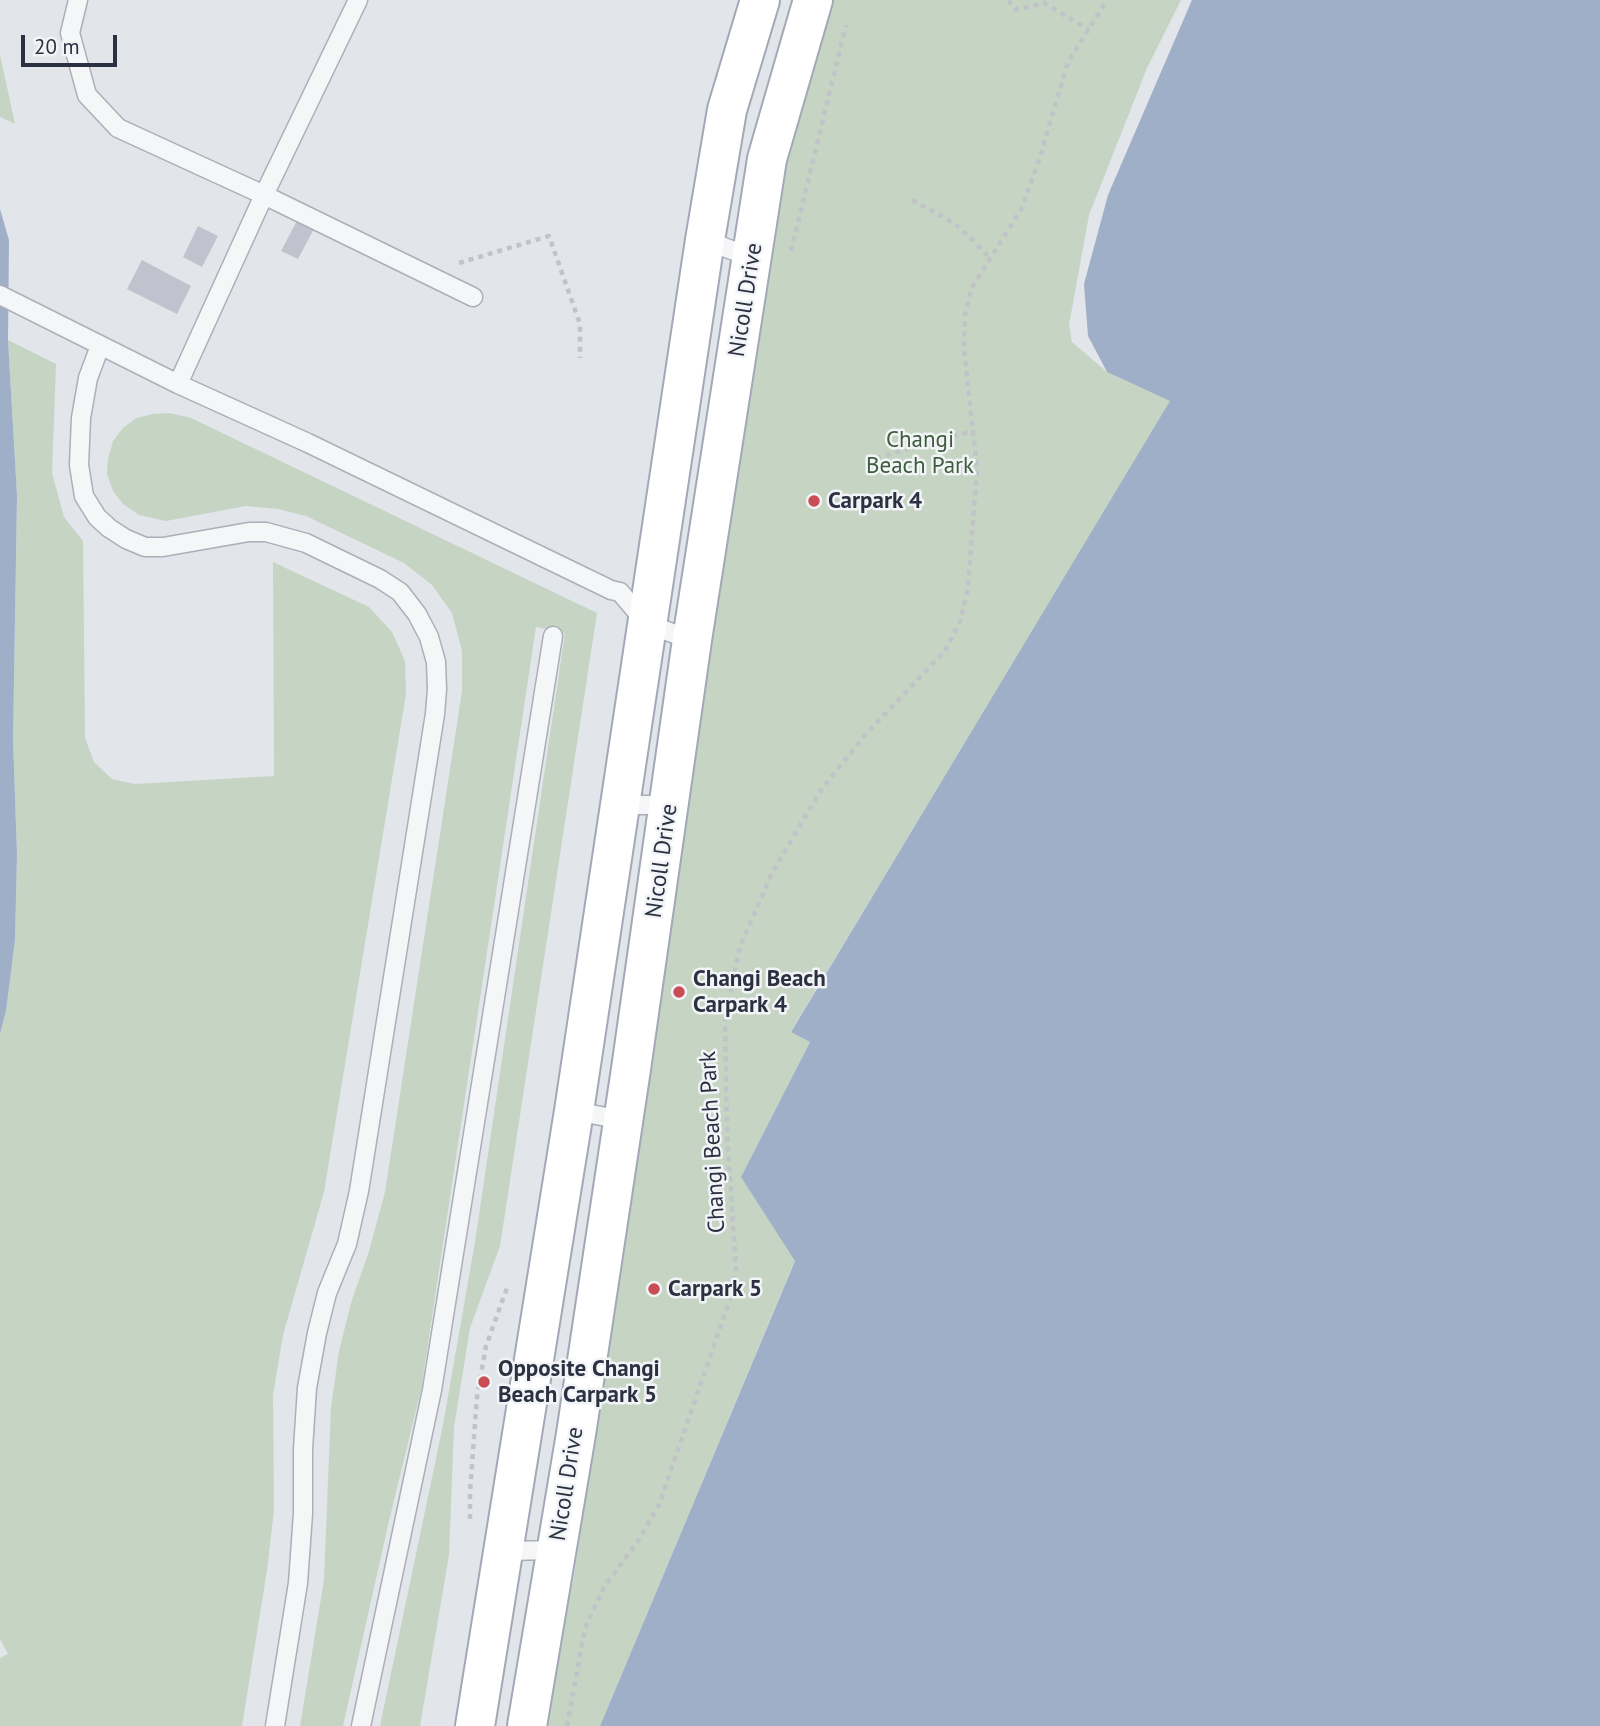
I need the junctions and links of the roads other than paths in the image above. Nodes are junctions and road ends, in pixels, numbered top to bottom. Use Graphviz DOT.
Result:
graph roads {
  1 [pos="78,0"];
  2 [pos="358,0"];
  3 [pos="761,0"];
  4 [pos="813,0"];
  5 [pos="264,195"];
  6 [pos="705,240"];
  7 [pos="753,258"];
  8 [pos="0,295"];
  9 [pos="473,297"];
  10 [pos="100,346"];
  11 [pos="178,384"];
  12 [pos="647,624"];
  13 [pos="553,636"];
  14 [pos="692,640"];
  15 [pos="619,805"];
  16 [pos="670,805"];
  17 [pos="574,1111"];
  18 [pos="624,1120"];
  19 [pos="556,1550"];
  20 [pos="503,1551"];
  21 [pos="275,1726"];
  22 [pos="361,1726"];
  23 [pos="475,1726"];
  24 [pos="527,1726"];
  1 -- 5 [label="lane"];
  2 -- 5 [label="lane"];
  3 -- 6 [label="main road"];
  4 -- 7 [label="main road, Nicoll Drive"];
  5 -- 9 [label="lane"];
  5 -- 11 [label="lane"];
  6 -- 7 [label="lane"];
  6 -- 12 [label="main road"];
  7 -- 14 [label="main road, Nicoll Drive"];
  8 -- 10 [label="lane"];
  10 -- 11 [label="lane"];
  10 -- 21 [label="lane"];
  11 -- 12 [label="lane"];
  12 -- 14 [label="lane"];
  12 -- 15 [label="main road"];
  13 -- 22 [label="lane"];
  14 -- 16 [label="main road, Nicoll Drive"];
  15 -- 16 [label="lane"];
  15 -- 17 [label="main road"];
  16 -- 18 [label="main road, Nicoll Drive"];
  17 -- 18 [label="lane"];
  17 -- 20 [label="main road"];
  18 -- 19 [label="main road, Nicoll Drive"];
  19 -- 20 [label="lane"];
  19 -- 24 [label="main road, Nicoll Drive"];
  20 -- 23 [label="main road"];
}
